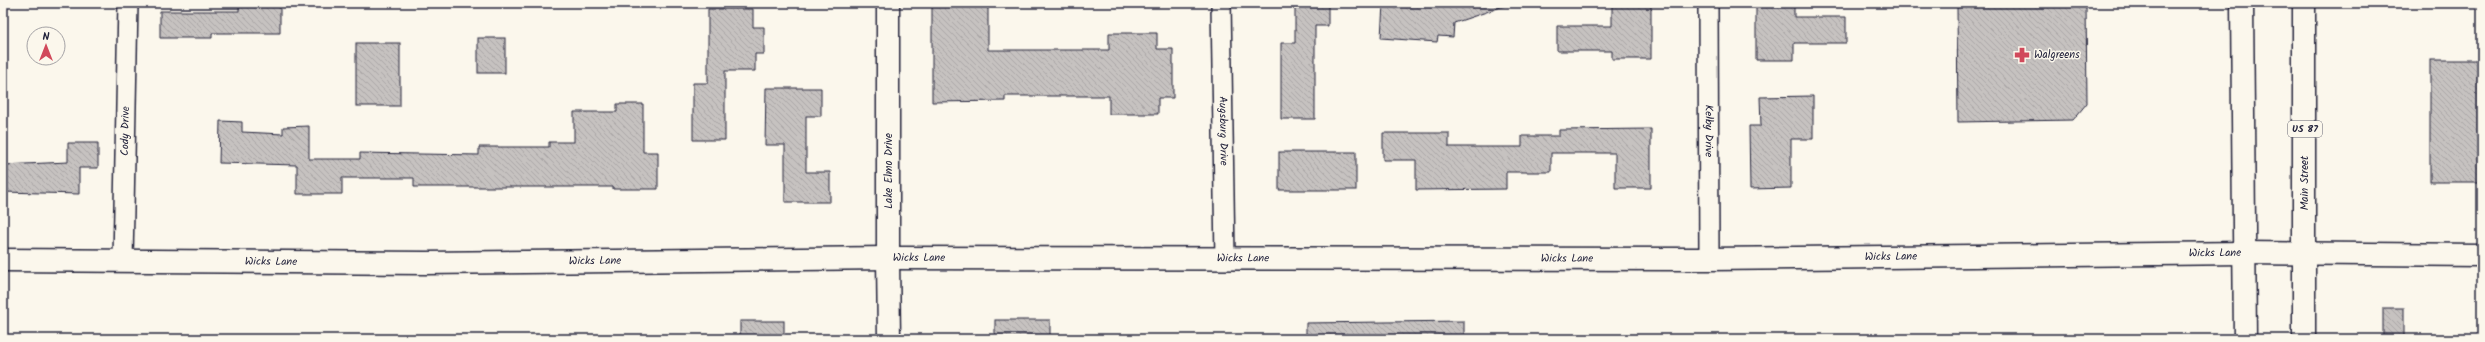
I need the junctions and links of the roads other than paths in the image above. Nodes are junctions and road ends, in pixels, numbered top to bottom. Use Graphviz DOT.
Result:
graph roads {
  1 [pos="128,3"];
  2 [pos="888,3"];
  3 [pos="1221,3"];
  4 [pos="1708,3"];
  5 [pos="2242,3"];
  6 [pos="2304,3"];
  7 [pos="2244,254"];
  8 [pos="2306,255"];
  9 [pos="2482,255"];
  10 [pos="888,258"];
  11 [pos="1226,259"];
  12 [pos="1709,259"];
  13 [pos="3,260"];
  14 [pos="123,260"];
  15 [pos="889,339"];
  16 [pos="2245,339"];
  17 [pos="2304,339"];
  1 -- 14 [label="street, Cody Drive"];
  2 -- 10 [label="main road, Lake Elmo Drive"];
  3 -- 11 [label="street, Augsburg Drive"];
  4 -- 12 [label="street, Kelby Drive"];
  5 -- 7 [label="main road"];
  6 -- 8 [label="main road, Main Street / US 87"];
  7 -- 8 [label="main road, Wicks Lane"];
  7 -- 12 [label="main road, Wicks Lane"];
  7 -- 16 [label="main road"];
  8 -- 9 [label="main road, Wicks Lane"];
  8 -- 17 [label="main road, Main Street / US 87"];
  10 -- 11 [label="main road, Wicks Lane"];
  10 -- 14 [label="main road, Wicks Lane"];
  10 -- 15 [label="main road, Lake Elmo Drive"];
  11 -- 12 [label="main road, Wicks Lane"];
  13 -- 14 [label="main road, Wicks Lane"];
}
